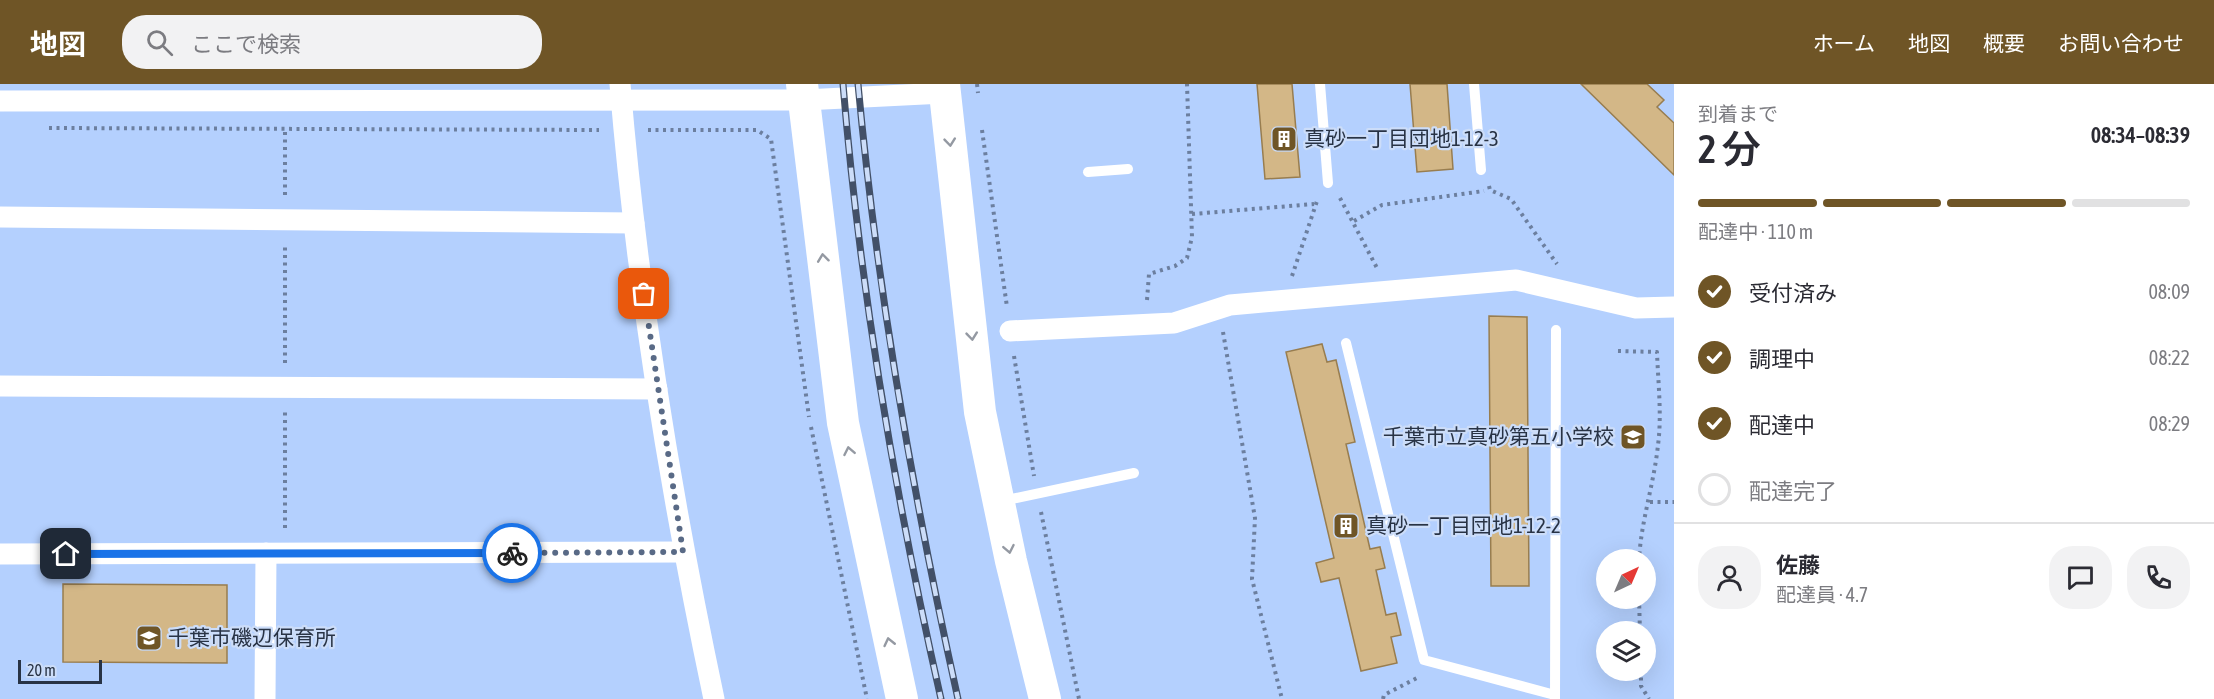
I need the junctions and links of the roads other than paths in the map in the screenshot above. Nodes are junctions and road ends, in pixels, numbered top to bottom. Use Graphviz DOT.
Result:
graph roads {
  1 [pos="1320,84"];
  2 [pos="1474,84"];
  3 [pos="944,88"];
  4 [pos="803,92"];
  5 [pos="153,93"];
  6 [pos="284,93"];
  7 [pos="442,93"];
  8 [pos="621,93"];
  9 [pos="0,101"];
  10 [pos="1128,169"];
  11 [pos="1480,170"];
  12 [pos="1088,172"];
  13 [pos="1328,183"];
  14 [pos="0,217"];
  15 [pos="634,223"];
  16 [pos="1674,307"];
  17 [pos="1556,330"];
  18 [pos="1010,331"];
  19 [pos="1346,343"];
  20 [pos="0,386"];
  21 [pos="657,389"];
  22 [pos="1134,473"];
  23 [pos="999,501"];
  24 [pos="683,552"];
  25 [pos="275,553"];
  26 [pos="0,554"];
  27 [pos="1555,697"];
  28 [pos="265,699"];
  29 [pos="714,699"];
  30 [pos="902,699"];
  31 [pos="1045,699"];
  1 -- 13 [label="lane"];
  2 -- 11 [label="lane"];
  3 -- 4 [label="street"];
  3 -- 23 [label="street, one-way"];
  4 -- 8 [label="street"];
  30 -- 4 [label="street, one-way"];
  5 -- 6 [label="street"];
  5 -- 9 [label="street"];
  6 -- 7 [label="street"];
  7 -- 8 [label="street"];
  8 -- 15 [label="street"];
  10 -- 12 [label="lane"];
  14 -- 15 [label="street"];
  15 -- 21 [label="street"];
  16 -- 18 [label="street"];
  17 -- 27 [label="lane"];
  19 -- 27 [label="lane"];
  20 -- 21 [label="street"];
  21 -- 24 [label="street"];
  22 -- 23 [label="lane"];
  23 -- 31 [label="street, one-way"];
  24 -- 25 [label="street"];
  24 -- 29 [label="street"];
  25 -- 26 [label="street"];
  25 -- 28 [label="street"];
}
